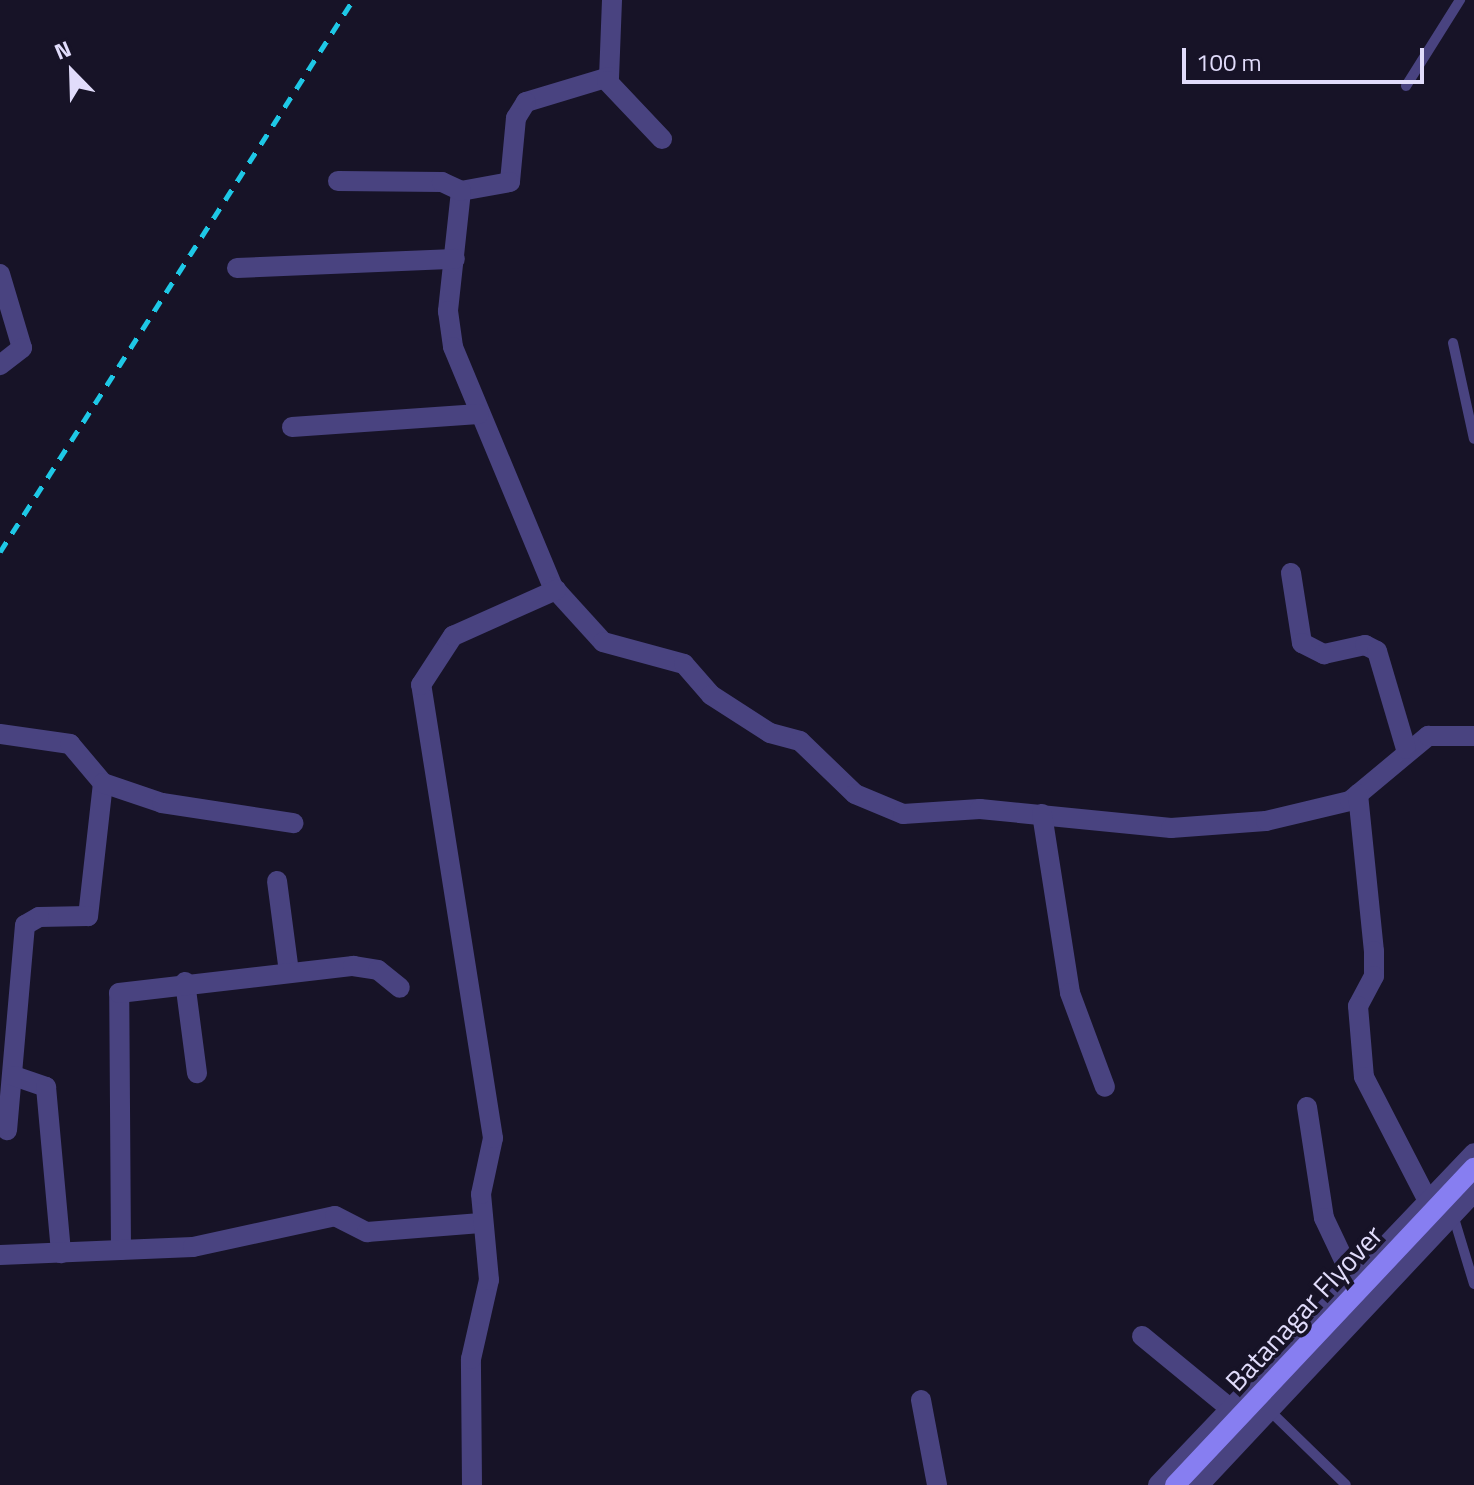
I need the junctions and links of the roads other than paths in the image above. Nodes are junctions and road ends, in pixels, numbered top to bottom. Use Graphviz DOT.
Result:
graph roads {
  1 [pos="612,0"];
  2 [pos="1460,0"];
  3 [pos="607,81"];
  4 [pos="1406,86"];
  5 [pos="662,139"];
  6 [pos="338,181"];
  7 [pos="461,191"];
  8 [pos="455,259"];
  9 [pos="237,268"];
  10 [pos="0,274"];
  11 [pos="1453,343"];
  12 [pos="0,365"];
  13 [pos="479,414"];
  14 [pos="292,427"];
  15 [pos="1474,439"];
  16 [pos="1291,573"];
  17 [pos="556,590"];
  18 [pos="0,734"];
  19 [pos="1474,736"];
  20 [pos="1406,749"];
  21 [pos="103,783"];
  22 [pos="1358,794"];
  23 [pos="1042,814"];
  24 [pos="293,823"];
  25 [pos="277,881"];
  26 [pos="289,972"];
  27 [pos="185,982"];
  28 [pos="400,988"];
  29 [pos="197,1073"];
  30 [pos="14,1076"];
  31 [pos="1105,1087"];
  32 [pos="1307,1107"];
  33 [pos="7,1130"];
  34 [pos="1474,1153"];
  35 [pos="1474,1168"];
  36 [pos="1474,1192"];
  37 [pos="1428,1201"];
  38 [pos="1453,1215"];
  39 [pos="481,1223"];
  40 [pos="121,1250"];
  41 [pos="61,1253"];
  42 [pos="0,1255"];
  43 [pos="1353,1279"];
  44 [pos="1474,1284"];
  45 [pos="1142,1336"];
  46 [pos="921,1400"];
  47 [pos="1231,1409"];
  48 [pos="1269,1410"];
  49 [pos="472,1485"];
  50 [pos="937,1485"];
  51 [pos="1158,1485"];
  52 [pos="1175,1485"];
  53 [pos="1199,1485"];
  54 [pos="1346,1485"];
  1 -- 3 [label="street"];
  2 -- 4 [label="lane"];
  3 -- 5 [label="street"];
  3 -- 7 [label="street"];
  6 -- 7 [label="street"];
  7 -- 8 [label="street"];
  8 -- 9 [label="street"];
  8 -- 13 [label="street"];
  10 -- 12 [label="street"];
  11 -- 15 [label="lane"];
  13 -- 14 [label="street"];
  13 -- 17 [label="street"];
  16 -- 20 [label="street"];
  17 -- 23 [label="street"];
  17 -- 39 [label="street"];
  18 -- 21 [label="street"];
  19 -- 20 [label="street"];
  20 -- 22 [label="street"];
  21 -- 24 [label="street"];
  21 -- 30 [label="street"];
  22 -- 23 [label="street"];
  22 -- 37 [label="street"];
  23 -- 31 [label="street"];
  25 -- 26 [label="street"];
  26 -- 27 [label="street"];
  26 -- 28 [label="street"];
  27 -- 29 [label="street"];
  27 -- 40 [label="street"];
  30 -- 33 [label="street"];
  30 -- 41 [label="street"];
  32 -- 43 [label="street"];
  34 -- 37 [label="street"];
  35 -- 52 [label="main road, Batanagar Flyover"];
  36 -- 38 [label="street"];
  37 -- 43 [label="street"];
  38 -- 44 [label="lane"];
  38 -- 48 [label="street"];
  39 -- 40 [label="street"];
  39 -- 49 [label="street"];
  40 -- 41 [label="street"];
  41 -- 42 [label="street"];
  43 -- 47 [label="street"];
  45 -- 47 [label="street"];
  46 -- 50 [label="street"];
  47 -- 51 [label="street"];
  48 -- 53 [label="street"];
  48 -- 54 [label="lane"];
}
